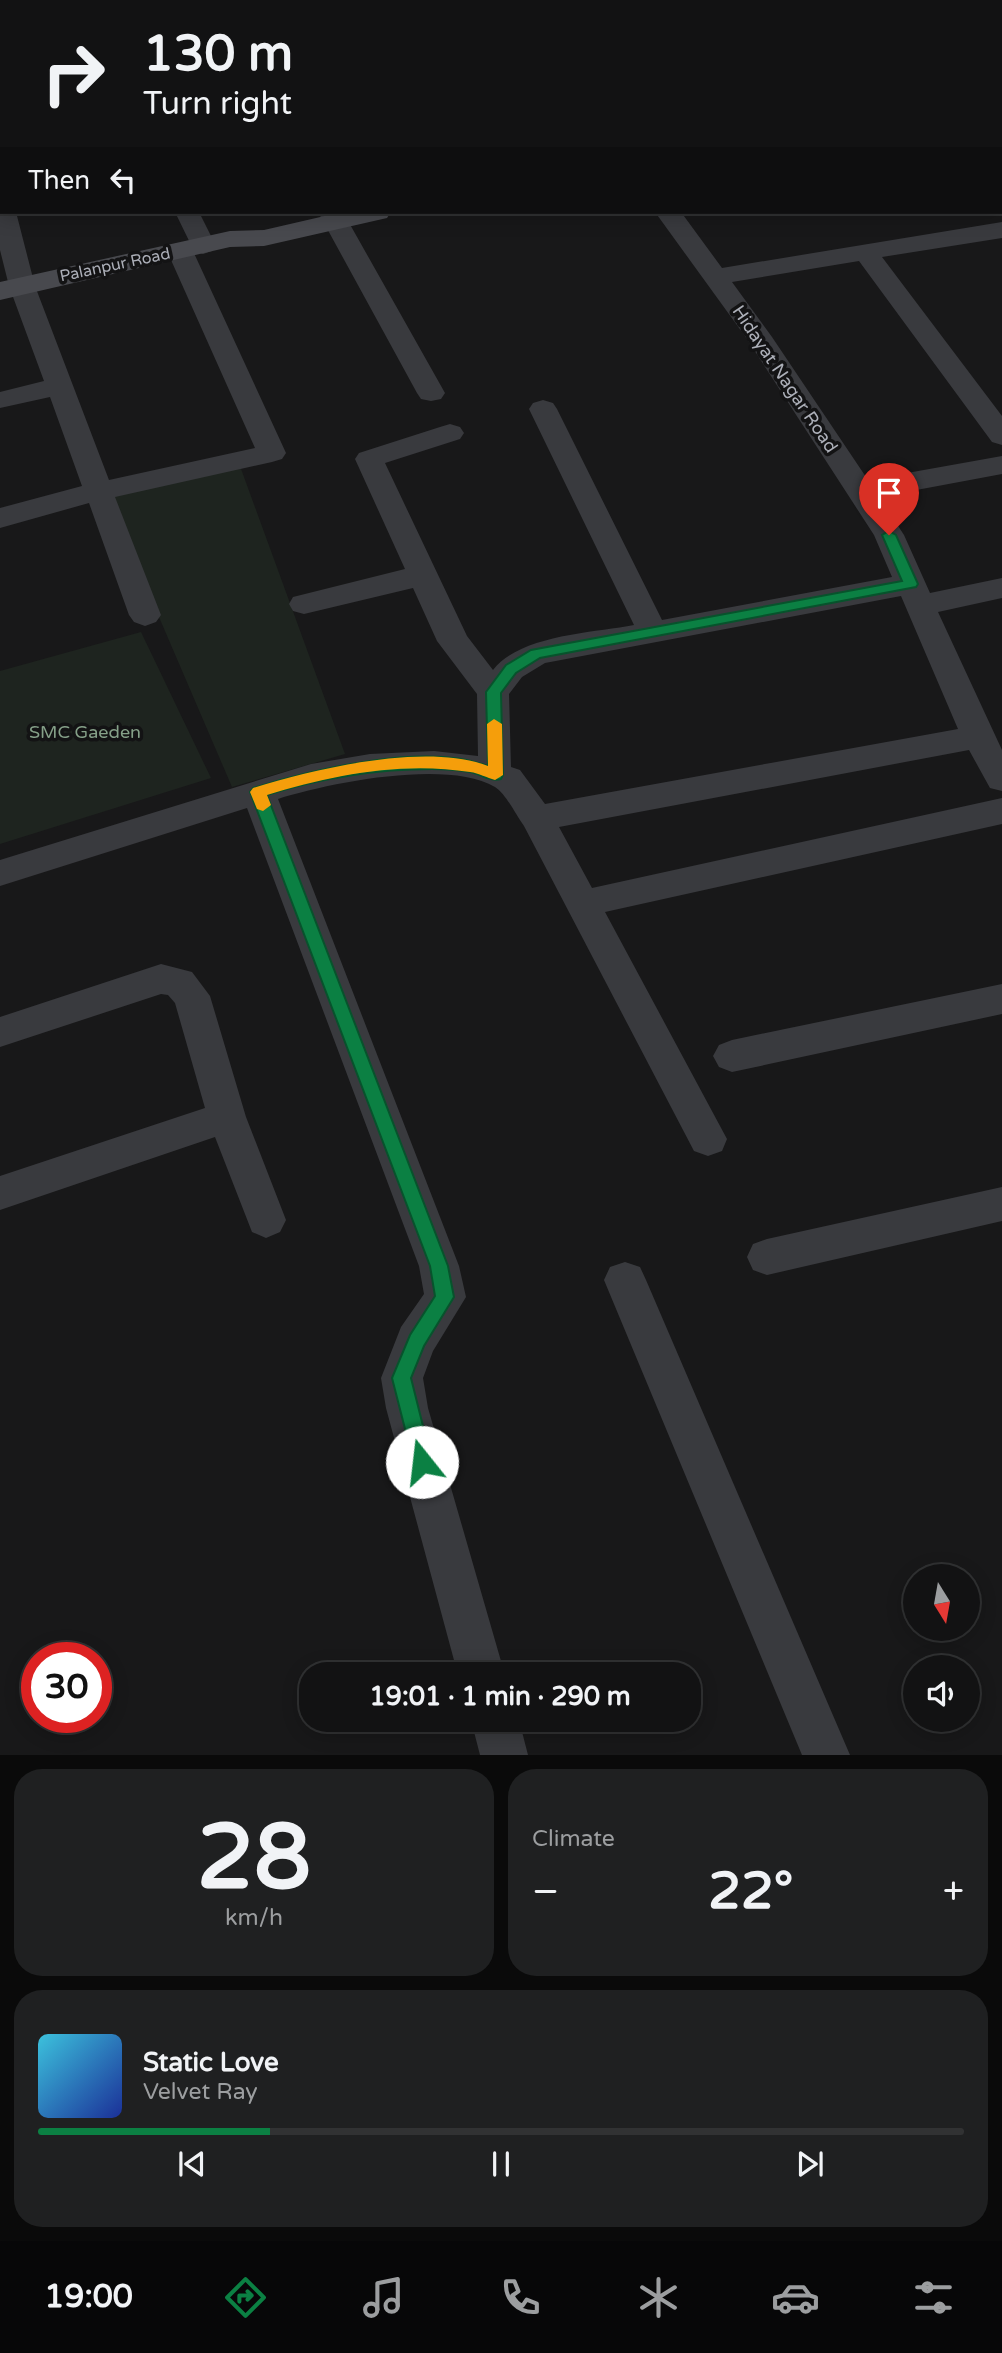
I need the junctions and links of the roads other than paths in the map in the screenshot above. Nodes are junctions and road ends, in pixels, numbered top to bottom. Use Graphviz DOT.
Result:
graph roads {
  1 [pos="3,214"];
  2 [pos="187,214"];
  3 [pos="293,214"];
  4 [pos="359,214"];
  5 [pos="669,214"];
  6 [pos="333,217"];
  7 [pos="1002,230"];
  8 [pos="230,239"];
  9 [pos="191,249"];
  10 [pos="866,253"];
  11 [pos="716,277"];
  12 [pos="11,288"];
  13 [pos="60,386"];
  14 [pos="432,393"];
  15 [pos="0,400"];
  16 [pos="543,409"];
  17 [pos="450,433"];
  18 [pos="1002,436"];
  19 [pos="1002,465"];
  20 [pos="860,491"];
  21 [pos="99,492"];
  22 [pos="0,518"];
  23 [pos="423,575"];
  24 [pos="1002,588"];
  25 [pos="915,595"];
  26 [pos="304,604"];
  27 [pos="145,615"];
  28 [pos="653,632"];
  29 [pos="493,692"];
  30 [pos="978,737"];
  31 [pos="495,775"];
  32 [pos="1002,779"];
  33 [pos="258,792"];
  34 [pos="1002,811"];
  35 [pos="537,818"];
  36 [pos="0,873"];
  37 [pos="583,904"];
  38 [pos="1002,999"];
  39 [pos="0,1032"];
  40 [pos="732,1056"];
  41 [pos="227,1117"];
  42 [pos="708,1139"];
  43 [pos="0,1193"];
  44 [pos="1002,1204"];
  45 [pos="266,1220"];
  46 [pos="767,1257"];
  47 [pos="625,1280"];
  48 [pos="478,1662"];
  49 [pos="498,1732"];
  50 [pos="504,1755"];
  51 [pos="826,1755"];
  1 -- 12 [label="street"];
  2 -- 9 [label="street"];
  3 -- 8 [label="street, Palanpur Road"];
  4 -- 6 [label="street, Palanpur Road"];
  5 -- 11 [label="street, Hidayat Nagar Road"];
  6 -- 8 [label="street, Palanpur Road"];
  6 -- 14 [label="street"];
  7 -- 10 [label="street"];
  8 -- 9 [label="street, Palanpur Road"];
  9 -- 12 [label="street, Palanpur Road"];
  9 -- 21 [label="street"];
  10 -- 11 [label="street"];
  10 -- 18 [label="street"];
  11 -- 20 [label="street, Hidayat Nagar Road"];
  12 -- 13 [label="street"];
  13 -- 15 [label="street"];
  13 -- 21 [label="street"];
  16 -- 28 [label="street"];
  17 -- 23 [label="street"];
  19 -- 20 [label="street"];
  20 -- 25 [label="street, Hidayat Nagar Road"];
  21 -- 22 [label="street"];
  21 -- 27 [label="street"];
  23 -- 26 [label="street"];
  23 -- 29 [label="street"];
  24 -- 25 [label="street"];
  25 -- 28 [label="street"];
  25 -- 30 [label="street, Hidayat Nagar Road"];
  28 -- 29 [label="street"];
  29 -- 31 [label="street"];
  30 -- 32 [label="street, Hidayat Nagar Road"];
  30 -- 35 [label="street"];
  31 -- 33 [label="street"];
  31 -- 35 [label="street"];
  33 -- 36 [label="street"];
  33 -- 48 [label="street"];
  34 -- 37 [label="street"];
  35 -- 37 [label="street"];
  37 -- 42 [label="street"];
  38 -- 40 [label="street"];
  39 -- 41 [label="street"];
  41 -- 43 [label="street"];
  41 -- 45 [label="street"];
  44 -- 46 [label="street"];
  47 -- 51 [label="street"];
  49 -- 50 [label="street"];
}
